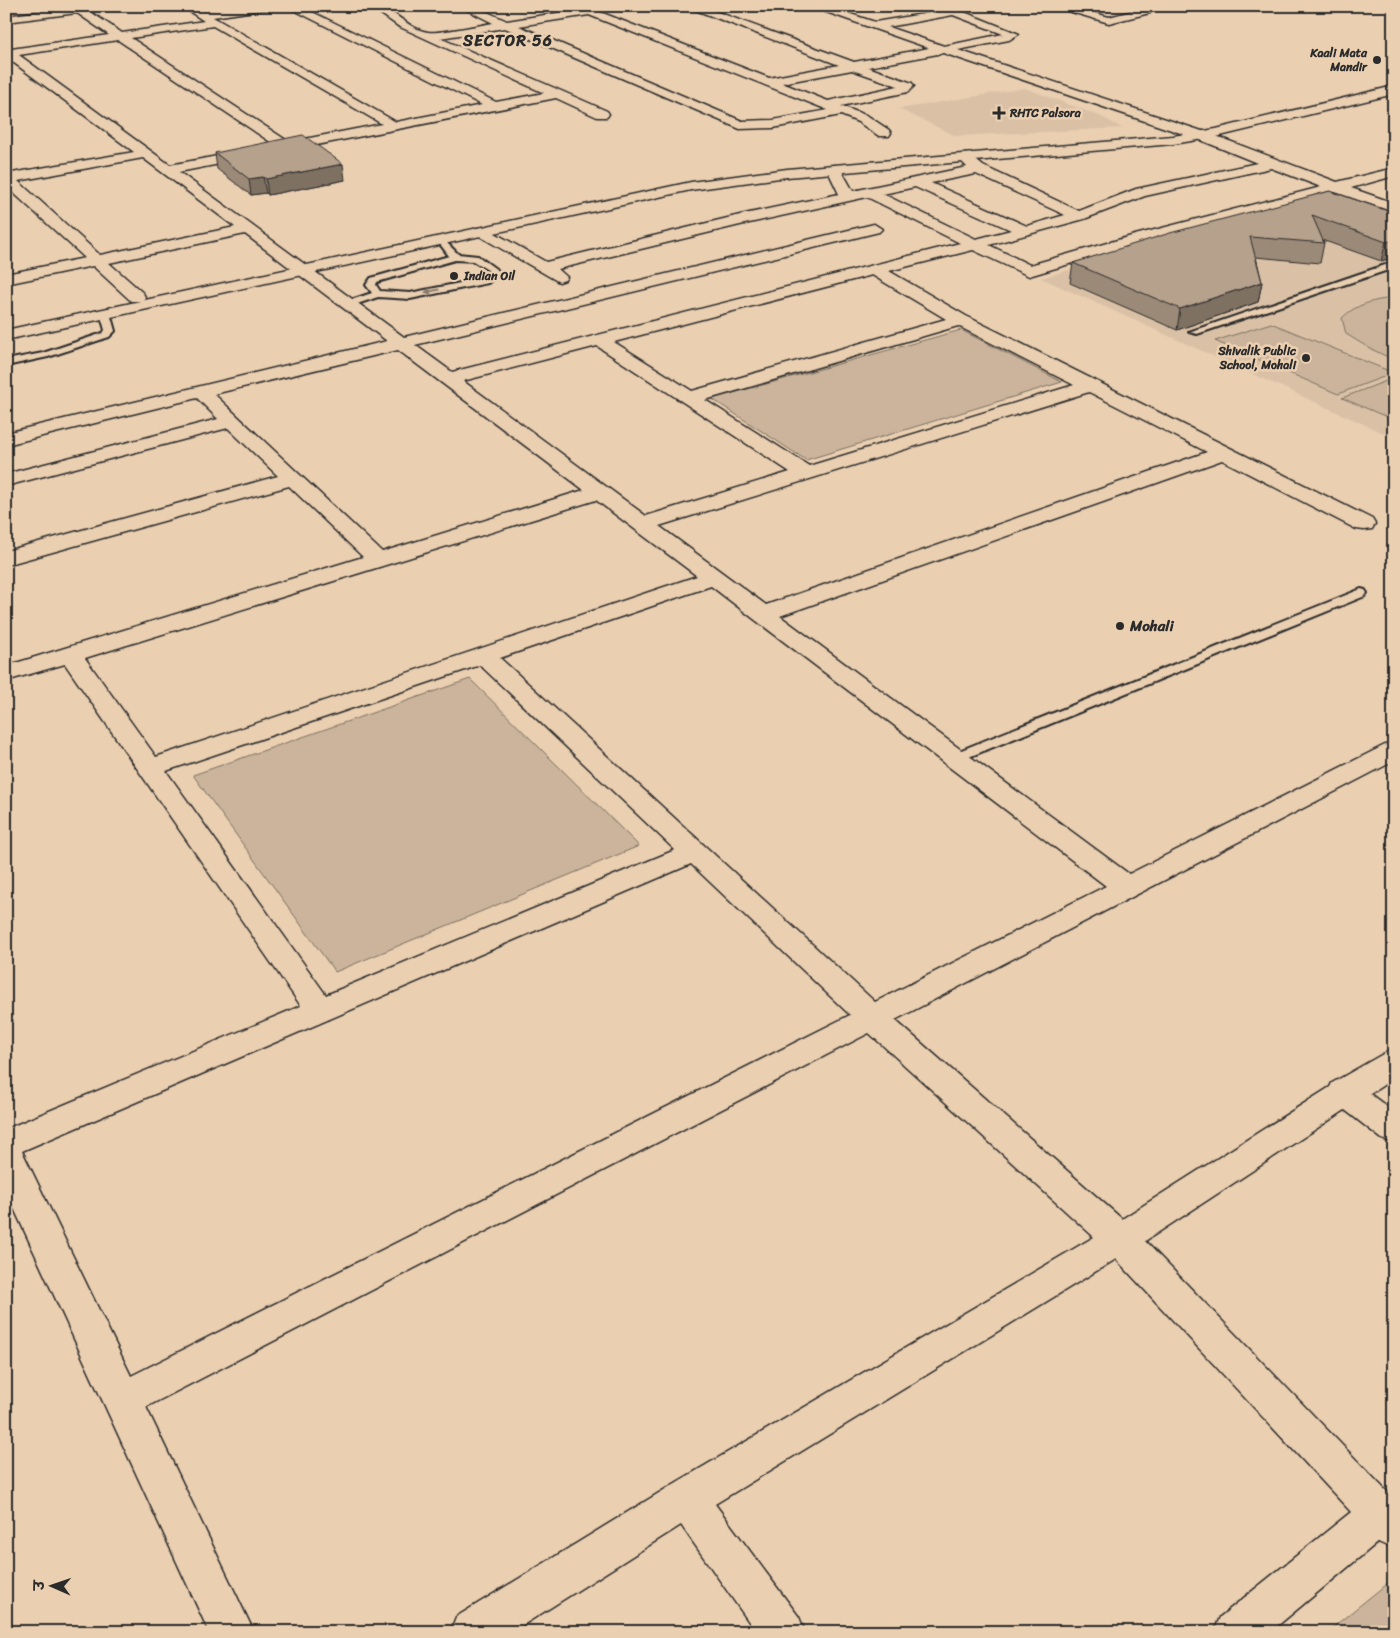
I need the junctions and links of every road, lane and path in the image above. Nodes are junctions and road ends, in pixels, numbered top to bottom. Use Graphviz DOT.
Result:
graph roads {
  1 [pos="104,6"];
  2 [pos="186,6"];
  3 [pos="268,6"];
  4 [pos="291,6"];
  5 [pos="375,6"];
  6 [pos="464,6"];
  7 [pos="575,6"];
  8 [pos="690,6"];
  9 [pos="814,6"];
  10 [pos="938,6"];
  11 [pos="1056,6"];
  12 [pos="1144,6"];
  13 [pos="615,8"];
  14 [pos="80,10"];
  15 [pos="590,12"];
  16 [pos="954,12"];
  17 [pos="200,15"];
  18 [pos="6,19"];
  19 [pos="213,23"];
  20 [pos="509,25"];
  21 [pos="873,26"];
  22 [pos="119,36"];
  23 [pos="427,36"];
  24 [pos="942,50"];
  25 [pos="7,52"];
  26 [pos="854,66"];
  27 [pos="766,82"];
  28 [pos="1394,83"];
  29 [pos="1394,90"];
  30 [pos="559,94"];
  31 [pos="825,105"];
  32 [pos="496,107"];
  33 [pos="841,111"];
  34 [pos="602,114"];
  35 [pos="396,127"];
  36 [pos="884,133"];
  37 [pos="1196,134"];
  38 [pos="287,147"];
  39 [pos="144,154"];
  40 [pos="962,154"];
  41 [pos="1272,164"];
  42 [pos="834,169"];
  43 [pos="978,169"];
  44 [pos="167,170"];
  45 [pos="1394,172"];
  46 [pos="7,179"];
  47 [pos="916,182"];
  48 [pos="1332,186"];
  49 [pos="870,193"];
  50 [pos="848,197"];
  51 [pos="1394,208"];
  52 [pos="1079,216"];
  53 [pos="248,229"];
  54 [pos="874,230"];
  55 [pos="482,231"];
  56 [pos="1026,231"];
  57 [pos="441,240"];
  58 [pos="976,243"];
  59 [pos="455,258"];
  60 [pos="97,260"];
  61 [pos="1394,265"];
  62 [pos="298,266"];
  63 [pos="543,268"];
  64 [pos="875,270"];
  65 [pos="6,279"];
  66 [pos="377,294"];
  67 [pos="137,297"];
  68 [pos="593,297"];
  69 [pos="348,304"];
  70 [pos="105,313"];
  71 [pos="960,320"];
  72 [pos="6,326"];
  73 [pos="1194,332"];
  74 [pos="6,335"];
  75 [pos="602,341"];
  76 [pos="401,343"];
  77 [pos="6,363"];
  78 [pos="448,379"];
  79 [pos="1090,386"];
  80 [pos="201,392"];
  81 [pos="690,398"];
  82 [pos="232,421"];
  83 [pos="6,439"];
  84 [pos="1224,453"];
  85 [pos="807,474"];
  86 [pos="292,479"];
  87 [pos="6,480"];
  88 [pos="599,492"];
  89 [pos="642,524"];
  90 [pos="1364,524"];
  91 [pos="6,558"];
  92 [pos="378,560"];
  93 [pos="714,578"];
  94 [pos="1361,593"];
  95 [pos="762,614"];
  96 [pos="70,654"];
  97 [pos="484,656"];
  98 [pos="6,674"];
  99 [pos="1394,751"];
  100 [pos="954,758"];
  101 [pos="150,768"];
  102 [pos="695,852"];
  103 [pos="1127,887"];
  104 [pos="320,1010"];
  105 [pos="873,1018"];
  106 [pos="1394,1062"];
  107 [pos="1344,1092"];
  108 [pos="1394,1130"];
  109 [pos="6,1143"];
  110 [pos="6,1153"];
  111 [pos="1120,1239"];
  112 [pos="122,1400"];
  113 [pos="687,1499"];
  114 [pos="1386,1522"];
  115 [pos="232,1632"];
  116 [pos="472,1632"];
  117 [pos="783,1632"];
  118 [pos="1236,1632"];
  1 -- 14 [label="street"];
  2 -- 17 [label="street"];
  3 -- 17 [label="street"];
  4 -- 32 [label="street"];
  5 -- 23 [label="street"];
  6 -- 20 [label="street"];
  7 -- 15 [label="street"];
  8 -- 26 [label="street"];
  9 -- 21 [label="street"];
  10 -- 16 [label="street"];
  11 -- 12 [label="street"];
  13 -- 15 [label="street"];
  14 -- 18 [label="street"];
  14 -- 22 [label="street"];
  15 -- 20 [label="street"];
  15 -- 27 [label="street"];
  16 -- 21 [label="street"];
  16 -- 24 [label="street"];
  17 -- 19 [label="street"];
  19 -- 22 [label="street"];
  19 -- 35 [label="street"];
  20 -- 23 [label="street"];
  20 -- 33 [label="street"];
  21 -- 24 [label="street"];
  22 -- 25 [label="street"];
  22 -- 38 [label="street"];
  23 -- 30 [label="street"];
  24 -- 26 [label="street"];
  24 -- 37 [label="street"];
  25 -- 39 [label="street"];
  26 -- 27 [label="street"];
  26 -- 31 [label="street"];
  27 -- 31 [label="street"];
  28 -- 37 [label="street"];
  29 -- 37 [label="street"];
  30 -- 32 [label="street"];
  30 -- 34 [label="street"];
  31 -- 33 [label="street"];
  32 -- 35 [label="street"];
  33 -- 36 [label="street"];
  35 -- 38 [label="street"];
  37 -- 40 [label="street"];
  37 -- 41 [label="street"];
  38 -- 44 [label="street"];
  39 -- 44 [label="street"];
  39 -- 46 [label="street"];
  40 -- 42 [label="street"];
  40 -- 43 [label="street"];
  40 -- 62 [label="street"];
  41 -- 48 [label="street"];
  41 -- 52 [label="street"];
  42 -- 50 [label="street"];
  42 -- 55 [label="street"];
  43 -- 47 [label="street"];
  43 -- 52 [label="street"];
  44 -- 53 [label="street"];
  45 -- 48 [label="street"];
  46 -- 60 [label="street"];
  47 -- 49 [label="street"];
  47 -- 56 [label="street"];
  48 -- 51 [label="street"];
  48 -- 58 [label="street"];
  49 -- 50 [label="street"];
  49 -- 58 [label="street"];
  50 -- 63 [label="street"];
  52 -- 56 [label="street"];
  53 -- 60 [label="street"];
  53 -- 62 [label="street"];
  54 -- 68 [label="street"];
  55 -- 57 [label="street"];
  55 -- 63 [label="street"];
  56 -- 58 [label="street"];
  57 -- 59 [label="lane"];
  57 -- 62 [label="street"];
  58 -- 64 [label="street"];
  59 -- 66 [label="lane"];
  59 -- 66 [label="lane, one-way"];
  60 -- 65 [label="street"];
  60 -- 67 [label="street"];
  61 -- 73 [label="lane"];
  62 -- 67 [label="street"];
  62 -- 69 [label="street"];
  62 -- 70 [label="street"];
  63 -- 68 [label="street"];
  64 -- 71 [label="street"];
  64 -- 75 [label="street"];
  66 -- 69 [label="lane"];
  67 -- 72 [label="street"];
  68 -- 76 [label="street"];
  69 -- 76 [label="street"];
  70 -- 74 [label="street"];
  70 -- 77 [label="lane"];
  71 -- 79 [label="street"];
  71 -- 81 [label="street"];
  75 -- 78 [label="street"];
  75 -- 81 [label="street"];
  76 -- 78 [label="street"];
  76 -- 80 [label="street"];
  78 -- 88 [label="street"];
  79 -- 84 [label="street"];
  79 -- 85 [label="street"];
  80 -- 82 [label="street"];
  80 -- 83 [label="street"];
  81 -- 85 [label="street"];
  82 -- 86 [label="street"];
  82 -- 87 [label="street"];
  84 -- 90 [label="street"];
  84 -- 95 [label="street"];
  85 -- 89 [label="street"];
  86 -- 91 [label="street"];
  86 -- 92 [label="street"];
  88 -- 89 [label="street"];
  88 -- 92 [label="street"];
  89 -- 93 [label="street"];
  92 -- 96 [label="street"];
  93 -- 95 [label="street"];
  93 -- 97 [label="street"];
  94 -- 100 [label="lane"];
  95 -- 100 [label="street"];
  96 -- 98 [label="street"];
  96 -- 101 [label="street"];
  97 -- 101 [label="street"];
  97 -- 102 [label="street"];
  99 -- 103 [label="street"];
  100 -- 103 [label="street"];
  101 -- 104 [label="street"];
  102 -- 104 [label="street"];
  102 -- 105 [label="street"];
  103 -- 105 [label="street"];
  104 -- 109 [label="street"];
  105 -- 111 [label="street"];
  105 -- 112 [label="street"];
  106 -- 107 [label="street"];
  107 -- 108 [label="street"];
  107 -- 111 [label="street"];
  110 -- 112 [label="street"];
  111 -- 113 [label="street"];
  111 -- 114 [label="street"];
  112 -- 115 [label="street"];
  113 -- 116 [label="street"];
  113 -- 117 [label="street"];
  114 -- 118 [label="street"];
}
